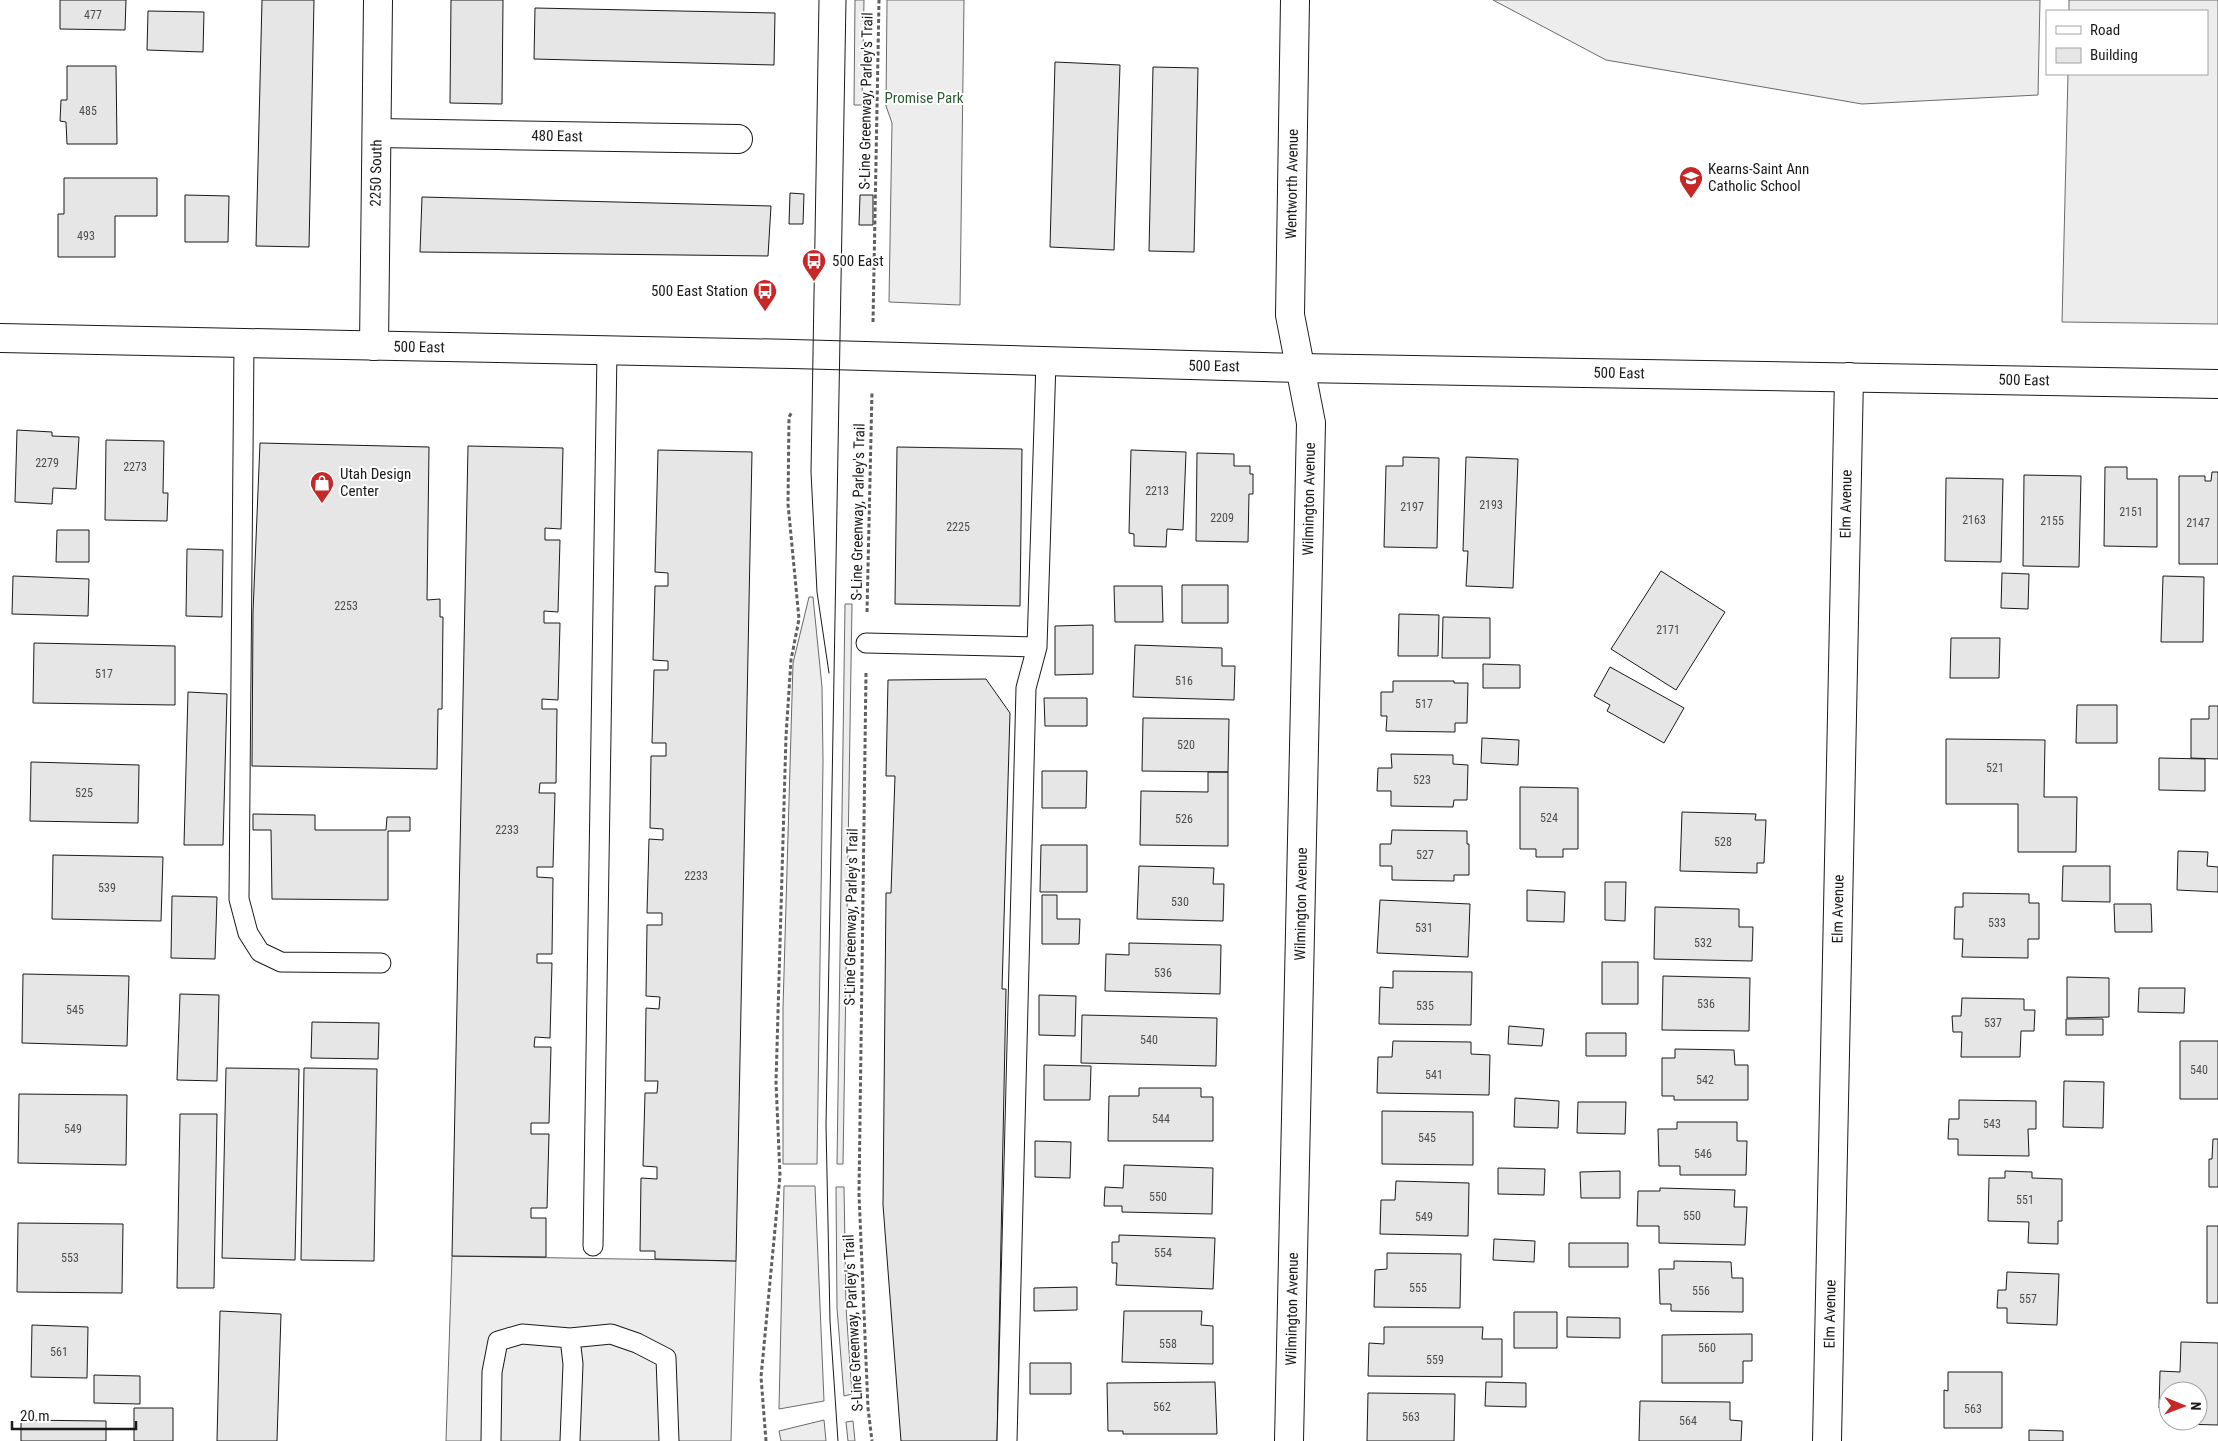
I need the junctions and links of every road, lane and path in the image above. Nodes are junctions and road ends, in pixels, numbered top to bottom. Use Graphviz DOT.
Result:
graph roads {
  1 [pos="378,0"];
  2 [pos="879,0"];
  3 [pos="1295,0"];
  4 [pos="377,133"];
  5 [pos="738,139"];
  6 [pos="873,323"];
  7 [pos="0,338"];
  8 [pos="244,343"];
  9 [pos="374,346"];
  10 [pos="607,351"];
  11 [pos="1046,361"];
  12 [pos="1300,368"];
  13 [pos="1849,377"];
  14 [pos="2218,384"];
  15 [pos="872,394"];
  16 [pos="792,412"];
  17 [pos="866,643"];
  18 [pos="1037,647"];
  19 [pos="381,963"];
  20 [pos="593,1246"];
  21 [pos="570,1338"];
  22 [pos="491,1441"];
  23 [pos="570,1441"];
  24 [pos="669,1441"];
  25 [pos="766,1441"];
  26 [pos="872,1441"];
  27 [pos="1007,1441"];
  28 [pos="1289,1441"];
  29 [pos="1827,1441"];
  1 -- 4 [label="street, 2250 South"];
  2 -- 6 [label="path, S-Line Greenway, Parley's Trail"];
  3 -- 12 [label="street, Wentworth Avenue"];
  4 -- 5 [label="street, 480 East"];
  4 -- 9 [label="street, 2250 South"];
  7 -- 8 [label="street, 500 East"];
  8 -- 9 [label="street, 500 East"];
  8 -- 19 [label="lane"];
  9 -- 10 [label="street, 500 East"];
  10 -- 11 [label="street, 500 East"];
  10 -- 20 [label="lane"];
  11 -- 12 [label="street, 500 East"];
  11 -- 18 [label="lane"];
  12 -- 13 [label="street, 500 East"];
  12 -- 28 [label="street, Wilmington Avenue"];
  13 -- 14 [label="street, 500 East"];
  13 -- 29 [label="street, Elm Avenue"];
  15 -- 17 [label="path, S-Line Greenway, Parley's Trail"];
  16 -- 25 [label="path"];
  17 -- 18 [label="lane"];
  17 -- 26 [label="path, S-Line Greenway, Parley's Trail"];
  18 -- 27 [label="lane"];
  21 -- 22 [label="lane"];
  21 -- 23 [label="lane"];
  21 -- 24 [label="lane"];
}
